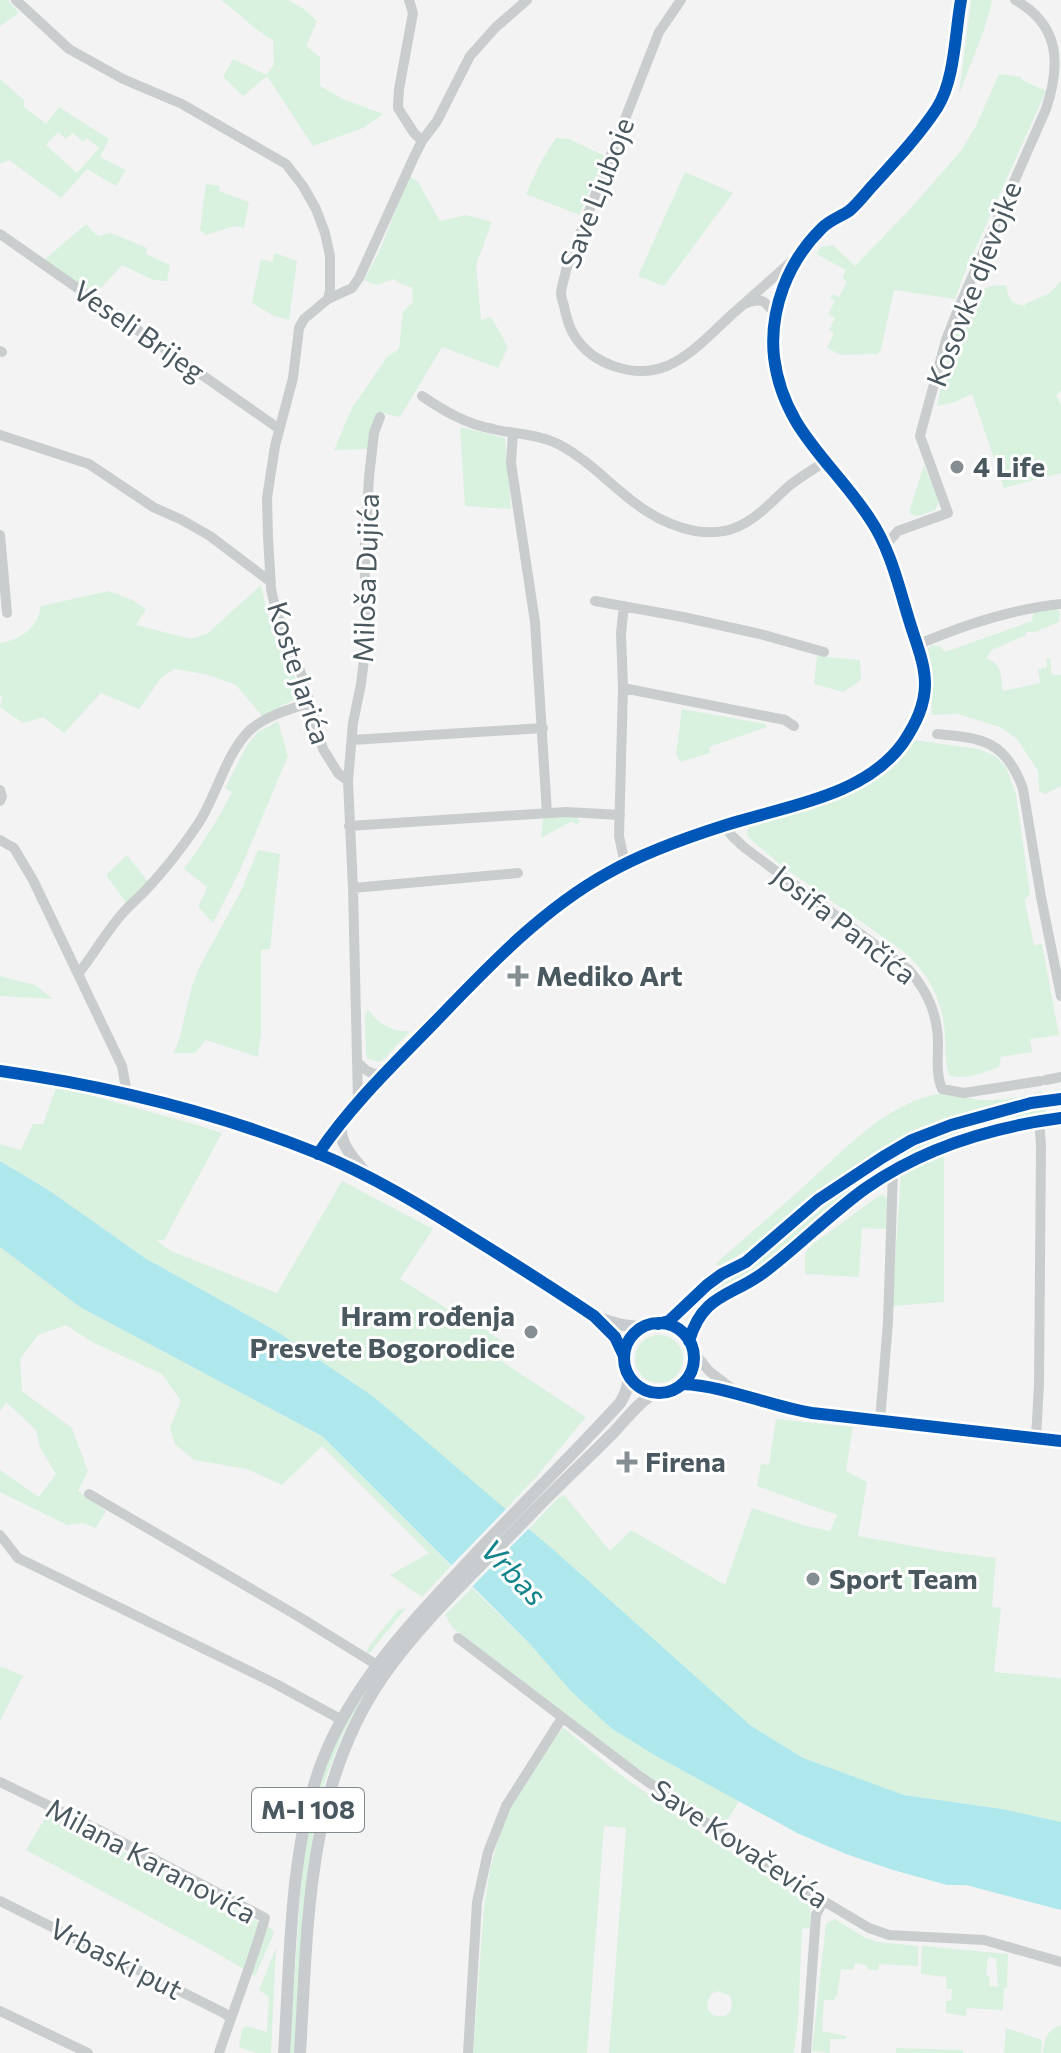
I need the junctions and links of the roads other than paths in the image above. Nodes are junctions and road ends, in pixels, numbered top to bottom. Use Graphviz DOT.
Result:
graph roads {
  1 [pos="16,0"];
  2 [pos="409,0"];
  3 [pos="527,0"];
  4 [pos="681,0"];
  5 [pos="961,0"];
  6 [pos="1015,0"];
  7 [pos="422,141"];
  8 [pos="0,234"];
  9 [pos="797,257"];
  10 [pos="328,299"];
  11 [pos="744,304"];
  12 [pos="775,315"];
  13 [pos="422,396"];
  14 [pos="380,417"];
  15 [pos="278,428"];
  16 [pos="513,433"];
  17 [pos="0,435"];
  18 [pos="824,462"];
  19 [pos="0,535"];
  20 [pos="885,546"];
  21 [pos="271,582"];
  22 [pos="595,601"];
  23 [pos="1061,604"];
  24 [pos="624,606"];
  25 [pos="7,613"];
  26 [pos="917,645"];
  27 [pos="824,652"];
  28 [pos="623,688"];
  29 [pos="309,703"];
  30 [pos="794,726"];
  31 [pos="543,728"];
  32 [pos="937,734"];
  33 [pos="352,740"];
  34 [pos="348,781"];
  35 [pos="0,790"];
  36 [pos="0,801"];
  37 [pos="547,813"];
  38 [pos="620,815"];
  39 [pos="724,825"];
  40 [pos="349,826"];
  41 [pos="0,840"];
  42 [pos="625,864"];
  43 [pos="518,873"];
  44 [pos="353,888"];
  45 [pos="78,974"];
  46 [pos="1061,996"];
  47 [pos="357,1061"];
  48 [pos="0,1071"];
  49 [pos="384,1074"];
  50 [pos="1061,1077"];
  51 [pos="127,1093"];
  52 [pos="1052,1100"];
  53 [pos="358,1101"];
  54 [pos="344,1117"];
  55 [pos="1050,1120"];
  56 [pos="318,1154"];
  57 [pos="893,1171"];
  58 [pos="369,1178"];
  59 [pos="594,1316"];
  60 [pos="652,1325"];
  61 [pos="690,1345"];
  62 [pos="624,1356"];
  63 [pos="627,1373"];
  64 [pos="682,1384"];
  65 [pos="655,1393"];
  66 [pos="740,1393"];
  67 [pos="880,1421"];
  68 [pos="1036,1438"];
  69 [pos="1061,1441"];
  70 [pos="548,1487"];
  71 [pos="89,1494"];
  72 [pos="0,1535"];
  73 [pos="435,1606"];
  74 [pos="458,1638"];
  75 [pos="377,1665"];
  76 [pos="562,1718"];
  77 [pos="342,1720"];
  78 [pos="0,1782"];
  79 [pos="0,1901"];
  80 [pos="823,1901"];
  81 [pos="1061,1962"];
  82 [pos="0,2011"];
  83 [pos="230,2018"];
  84 [pos="88,2053"];
  85 [pos="219,2053"];
  86 [pos="284,2053"];
  87 [pos="300,2053"];
  88 [pos="468,2053"];
  89 [pos="806,2053"];
  1 -- 10 [label="street"];
  2 -- 7 [label="street"];
  3 -- 7 [label="street, Koste Jarića"];
  4 -- 11 [label="street, Save Ljuboje"];
  5 -- 9 [label="street"];
  6 -- 20 [label="street, Kosovke djevojke"];
  7 -- 10 [label="street, Koste Jarića"];
  8 -- 15 [label="street, Veseli Brijeg"];
  9 -- 11 [label="street, Save Ljuboje"];
  9 -- 12 [label="street"];
  10 -- 15 [label="street, Koste Jarića"];
  11 -- 12 [label="street"];
  12 -- 18 [label="street"];
  13 -- 16 [label="street"];
  14 -- 33 [label="street, Miloša Dujića"];
  15 -- 21 [label="street, Koste Jarića"];
  16 -- 18 [label="street"];
  16 -- 31 [label="street"];
  17 -- 21 [label="street"];
  18 -- 20 [label="street"];
  19 -- 25 [label="street"];
  20 -- 26 [label="street"];
  21 -- 29 [label="street, Koste Jarića"];
  22 -- 24 [label="street"];
  23 -- 26 [label="street"];
  24 -- 27 [label="street"];
  24 -- 28 [label="street"];
  26 -- 39 [label="street"];
  28 -- 30 [label="street"];
  28 -- 38 [label="street"];
  29 -- 34 [label="street, Koste Jarića"];
  29 -- 45 [label="street"];
  31 -- 33 [label="street"];
  31 -- 37 [label="street"];
  32 -- 46 [label="street"];
  33 -- 34 [label="street, Miloša Dujića"];
  34 -- 40 [label="street"];
  35 -- 36 [label="street"];
  37 -- 38 [label="street"];
  37 -- 40 [label="street"];
  38 -- 42 [label="street"];
  39 -- 42 [label="street"];
  39 -- 50 [label="street, Josifa Pančića"];
  40 -- 44 [label="street"];
  41 -- 45 [label="street"];
  42 -- 49 [label="street"];
  43 -- 44 [label="street"];
  44 -- 47 [label="street"];
  45 -- 51 [label="street"];
  47 -- 49 [label="street"];
  47 -- 53 [label="street"];
  48 -- 51 [label="main road, M-I 108"];
  49 -- 53 [label="street"];
  51 -- 56 [label="main road, M-I 108"];
  52 -- 60 [label="main road"];
  53 -- 54 [label="street"];
  54 -- 56 [label="street"];
  54 -- 58 [label="main road"];
  55 -- 57 [label="main road"];
  55 -- 68 [label="street"];
  56 -- 58 [label="main road, M-I 108"];
  57 -- 61 [label="main road"];
  57 -- 67 [label="street"];
  58 -- 59 [label="main road, M-I 108"];
  59 -- 60 [label="main road, M-I 108"];
  59 -- 62 [label="main road, M-I 108"];
  60 -- 61 [label="main road, M-I 108"];
  60 -- 62 [label="main road"];
  61 -- 64 [label="main road"];
  61 -- 66 [label="street"];
  62 -- 63 [label="main road, M-I 108"];
  63 -- 65 [label="main road"];
  63 -- 70 [label="main road, M-I 108"];
  64 -- 65 [label="main road, M-I 108"];
  64 -- 66 [label="street"];
  65 -- 70 [label="main road, M-I 108"];
  66 -- 67 [label="street"];
  67 -- 68 [label="street"];
  68 -- 69 [label="street"];
  70 -- 73 [label="main road, M-I 108"];
  71 -- 75 [label="street"];
  72 -- 77 [label="street"];
  73 -- 75 [label="main road, M-I 108"];
  73 -- 87 [label="main road, M-I 108"];
  74 -- 76 [label="street, Save Kovačevića"];
  75 -- 77 [label="main road, M-I 108"];
  76 -- 80 [label="street, Save Kovačevića"];
  76 -- 88 [label="street"];
  77 -- 86 [label="main road, M-I 108"];
  78 -- 83 [label="street, Milana Karanovića"];
  79 -- 83 [label="street, Vrbaski put"];
  80 -- 81 [label="street, Save Kovačevića"];
  80 -- 89 [label="street"];
  82 -- 84 [label="street"];
  83 -- 85 [label="street, Milana Karanovića"];
}
